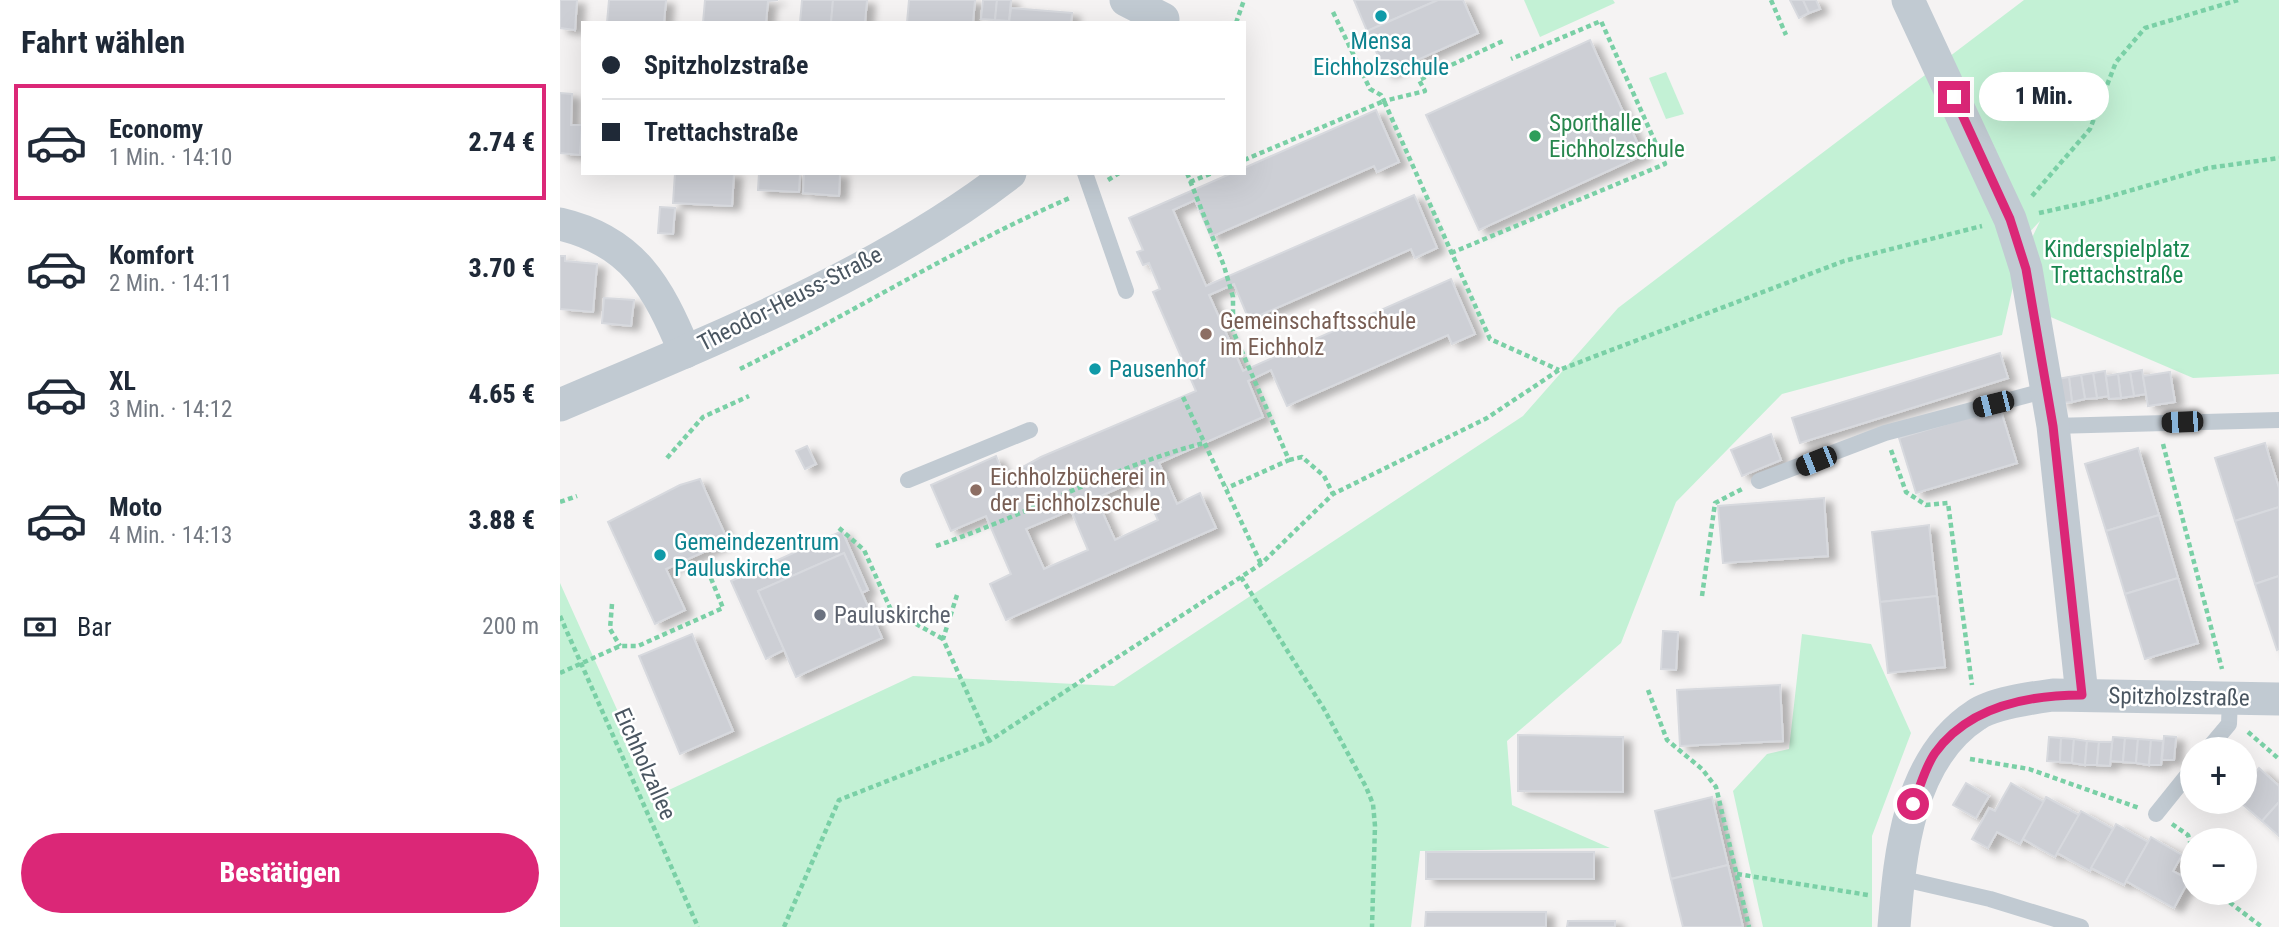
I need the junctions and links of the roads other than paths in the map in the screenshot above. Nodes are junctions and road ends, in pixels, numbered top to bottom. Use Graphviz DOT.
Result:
graph roads {
  1 [pos="1126,0"];
  2 [pos="1909,0"];
  3 [pos="1166,14"];
  4 [pos="1007,175"];
  5 [pos="1088,181"];
  6 [pos="560,224"];
  7 [pos="1126,291"];
  8 [pos="685,352"];
  9 [pos="2047,390"];
  10 [pos="560,405"];
  11 [pos="2279,420"];
  12 [pos="2053,426"];
  13 [pos="1030,430"];
  14 [pos="908,480"];
  15 [pos="1759,481"];
  16 [pos="2082,695"];
  17 [pos="2230,698"];
  18 [pos="2279,699"];
  19 [pos="2218,737"];
  20 [pos="2180,784"];
  21 [pos="2156,814"];
  22 [pos="1896,902"];
  23 [pos="2081,927"];
  1 -- 3 [label="street"];
  2 -- 9 [label="street"];
  4 -- 8 [label="street, Theodor-Heuss-Straße"];
  5 -- 7 [label="lane"];
  6 -- 8 [label="street"];
  8 -- 10 [label="street, Theodor-Heuss-Straße"];
  9 -- 12 [label="street"];
  9 -- 15 [label="lane"];
  11 -- 12 [label="lane"];
  12 -- 16 [label="street"];
  13 -- 14 [label="lane"];
  16 -- 17 [label="street, Spitzholzstraße"];
  16 -- 22 [label="street, Spitzholzstraße"];
  17 -- 18 [label="street, Spitzholzstraße"];
  17 -- 19 [label="lane"];
  20 -- 21 [label="lane"];
  22 -- 23 [label="lane"];
}
